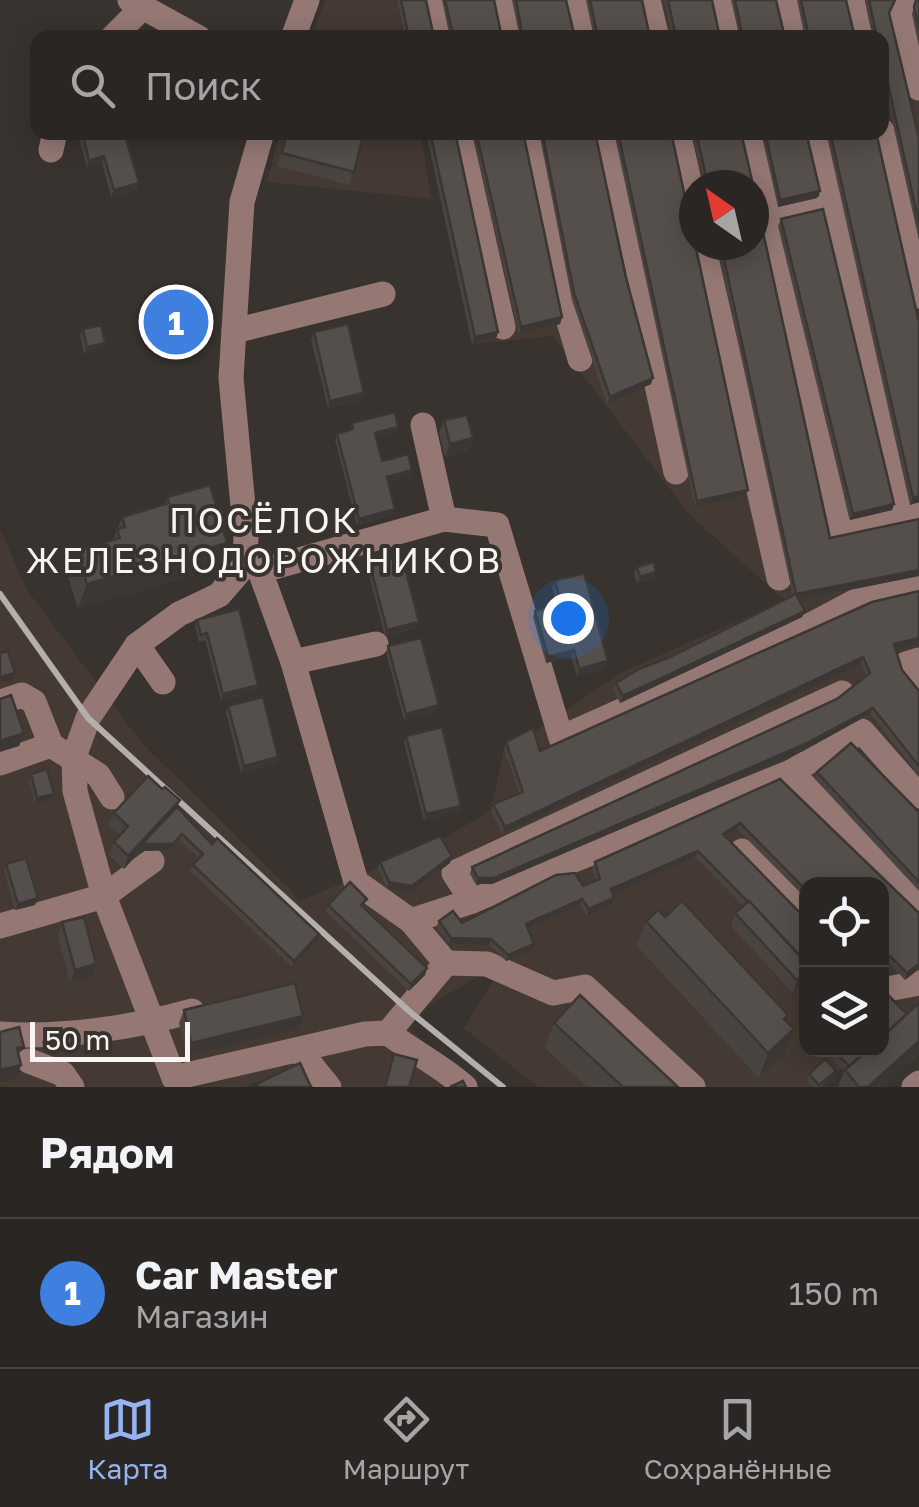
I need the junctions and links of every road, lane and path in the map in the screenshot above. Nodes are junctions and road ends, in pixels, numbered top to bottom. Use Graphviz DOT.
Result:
graph roads {
  1 [pos="307,0"];
  2 [pos="430,0"];
  3 [pos="503,0"];
  4 [pos="574,0"];
  5 [pos="648,0"];
  6 [pos="719,0"];
  7 [pos="788,0"];
  8 [pos="852,0"];
  9 [pos="906,0"];
  10 [pos="137,4"];
  11 [pos="118,30"];
  12 [pos="185,30"];
  13 [pos="297,30"];
  14 [pos="436,30"];
  15 [pos="509,30"];
  16 [pos="580,30"];
  17 [pos="655,30"];
  18 [pos="726,30"];
  19 [pos="794,30"];
  20 [pos="858,30"];
  21 [pos="919,88"];
  22 [pos="260,140"];
  23 [pos="462,140"];
  24 [pos="531,140"];
  25 [pos="604,140"];
  26 [pos="680,140"];
  27 [pos="751,140"];
  28 [pos="820,140"];
  29 [pos="884,140"];
  30 [pos="687,170"];
  31 [pos="758,170"];
  32 [pos="834,206"];
  33 [pos="769,219"];
  34 [pos="707,260"];
  35 [pos="383,294"];
  36 [pos="919,296"];
  37 [pos="503,328"];
  38 [pos="234,331"];
  39 [pos="580,360"];
  40 [pos="424,425"];
  41 [pos="676,472"];
  42 [pos="912,516"];
  43 [pos="444,519"];
  44 [pos="252,568"];
  45 [pos="778,578"];
  46 [pos="919,586"];
  47 [pos="376,644"];
  48 [pos="136,645"];
  49 [pos="919,660"];
  50 [pos="293,662"];
  51 [pos="919,681"];
  52 [pos="163,682"];
  53 [pos="842,693"];
  54 [pos="0,702"];
  55 [pos="62,751"];
  56 [pos="0,763"];
  57 [pos="790,772"];
  58 [pos="919,796"];
  59 [pos="112,797"];
  60 [pos="742,851"];
  61 [pos="152,861"];
  62 [pos="104,896"];
  63 [pos="472,901"];
  64 [pos="919,904"];
  65 [pos="799,909"];
  66 [pos="411,920"];
  67 [pos="0,926"];
  68 [pos="446,963"];
  69 [pos="919,983"];
  70 [pos="889,989"];
  71 [pos="192,1010"];
  72 [pos="155,1021"];
  73 [pos="388,1033"];
  74 [pos="0,1034"];
  75 [pos="31,1049"];
  76 [pos="300,1050"];
  77 [pos="436,1065"];
  78 [pos="173,1082"];
  79 [pos="24,1087"];
  80 [pos="72,1087"];
  81 [pos="330,1087"];
  82 [pos="421,1087"];
  83 [pos="465,1087"];
  84 [pos="693,1087"];
  1 -- 13 [label="street"];
  2 -- 14 [label="street"];
  3 -- 15 [label="street"];
  4 -- 16 [label="street"];
  5 -- 17 [label="street"];
  6 -- 18 [label="street"];
  7 -- 19 [label="street"];
  8 -- 20 [label="street"];
  9 -- 21 [label="street"];
  10 -- 11 [label="street"];
  10 -- 12 [label="street"];
  22 -- 38 [label="street"];
  23 -- 37 [label="street"];
  24 -- 39 [label="street"];
  25 -- 41 [label="street"];
  26 -- 30 [label="street"];
  27 -- 31 [label="street"];
  28 -- 32 [label="street"];
  29 -- 36 [label="street"];
  32 -- 33 [label="street"];
  32 -- 42 [label="street"];
  33 -- 42 [label="street"];
  34 -- 45 [label="street"];
  35 -- 38 [label="street"];
  38 -- 44 [label="street"];
  40 -- 43 [label="street"];
  43 -- 44 [label="street"];
  43 -- 46 [label="street"];
  44 -- 48 [label="street"];
  44 -- 50 [label="street"];
  47 -- 50 [label="street"];
  48 -- 52 [label="street"];
  48 -- 55 [label="street"];
  49 -- 51 [label="street"];
  50 -- 66 [label="street"];
  53 -- 63 [label="street"];
  54 -- 55 [label="street"];
  55 -- 56 [label="street"];
  55 -- 59 [label="street"];
  55 -- 62 [label="street"];
  57 -- 58 [label="street"];
  57 -- 63 [label="street"];
  57 -- 64 [label="street"];
  60 -- 65 [label="street"];
  61 -- 62 [label="street"];
  62 -- 67 [label="street"];
  62 -- 72 [label="street"];
  63 -- 66 [label="street"];
  66 -- 68 [label="street"];
  68 -- 73 [label="street"];
  68 -- 84 [label="street"];
  69 -- 70 [label="street"];
  71 -- 72 [label="street"];
  72 -- 75 [label="street"];
  72 -- 78 [label="street"];
  73 -- 76 [label="street"];
  73 -- 77 [label="street"];
  74 -- 75 [label="street"];
  75 -- 79 [label="street"];
  75 -- 80 [label="street"];
  76 -- 78 [label="street"];
  76 -- 81 [label="street"];
  77 -- 82 [label="street"];
  77 -- 83 [label="street"];
}
